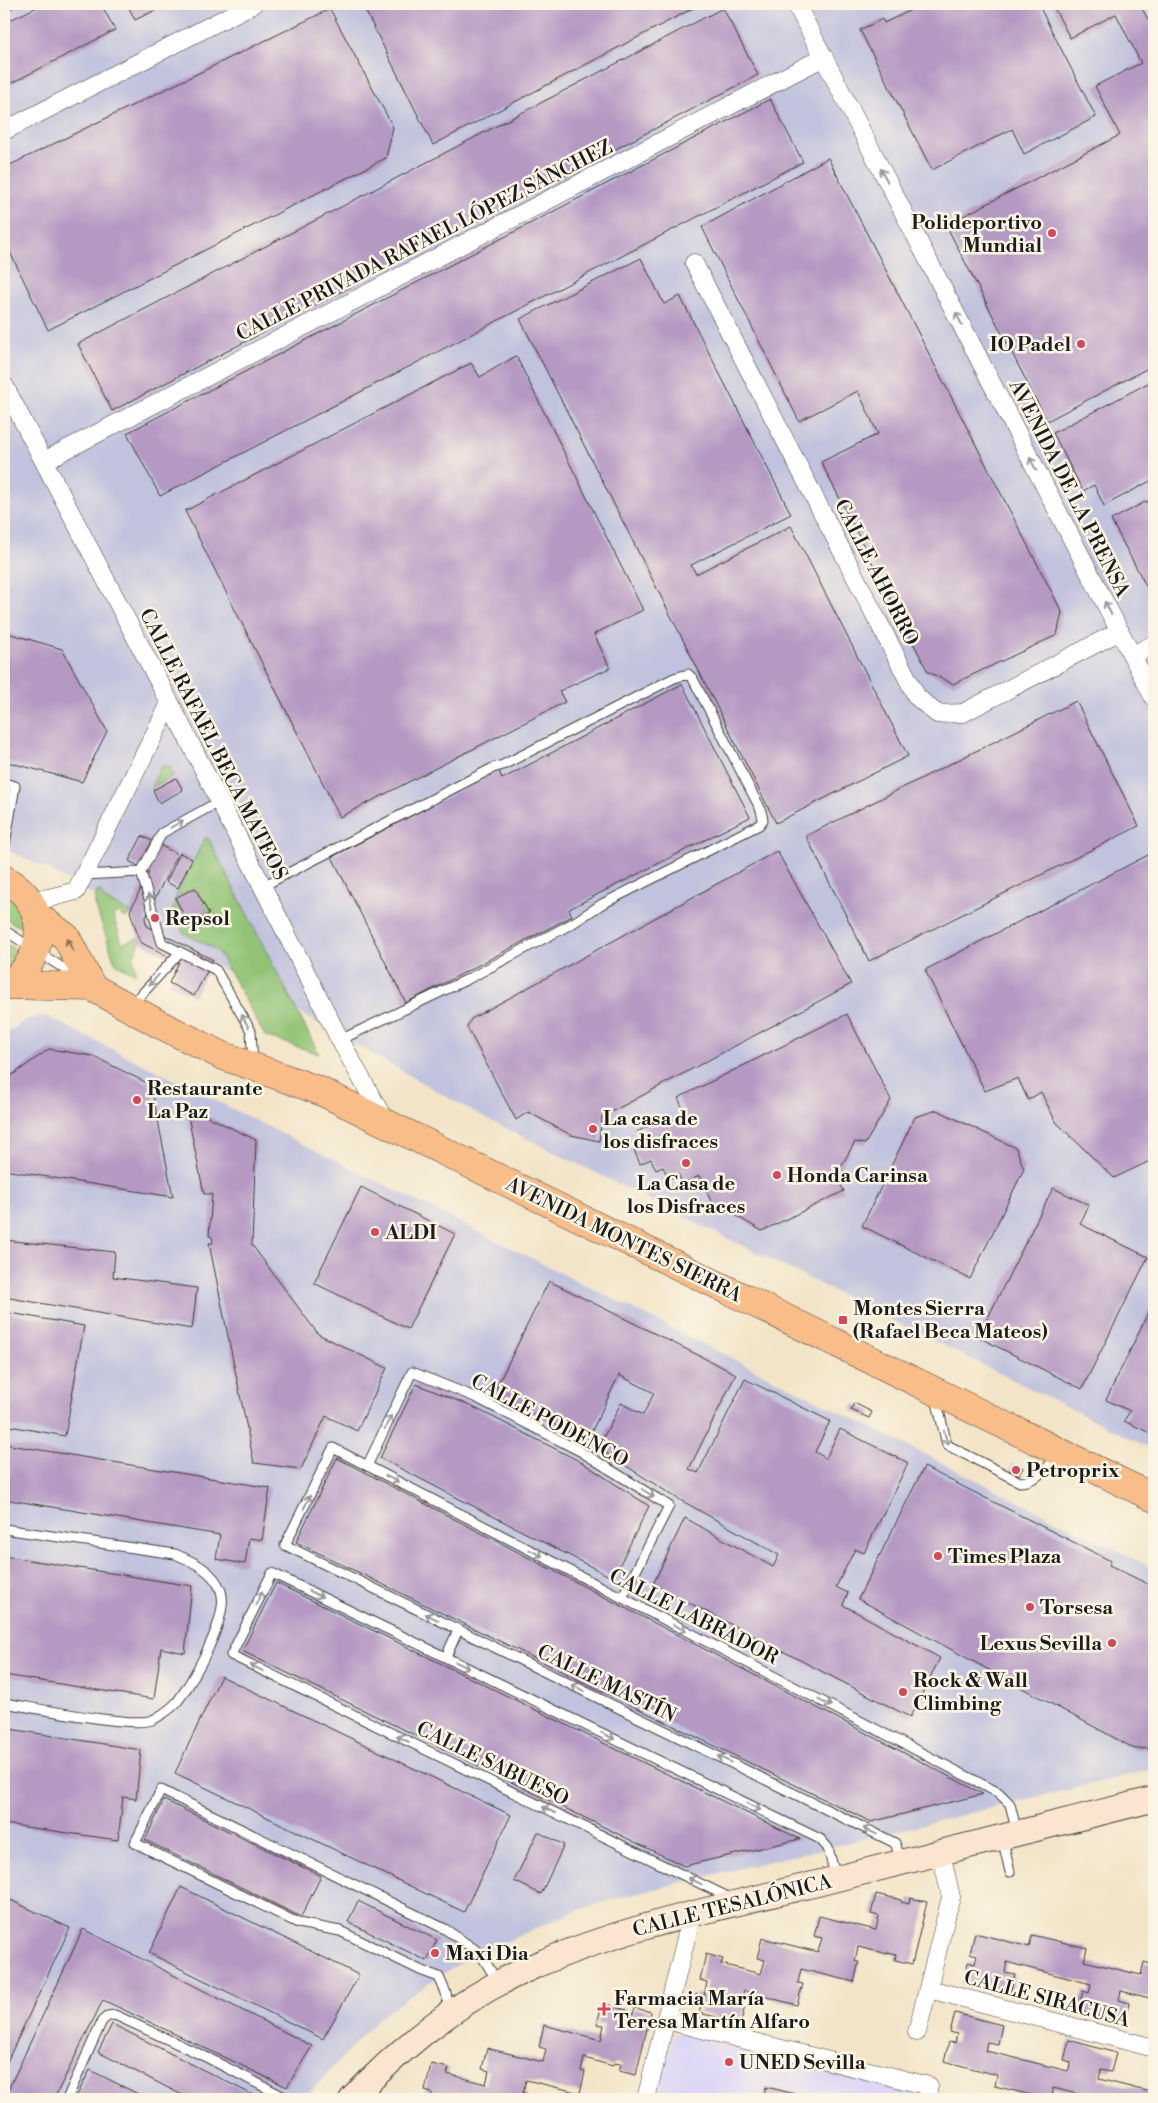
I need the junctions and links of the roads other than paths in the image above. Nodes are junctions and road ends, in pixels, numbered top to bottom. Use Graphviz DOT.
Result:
graph roads {
  1 [pos="253,4"];
  2 [pos="796,4"];
  3 [pos="824,57"];
  4 [pos="4,131"];
  5 [pos="694,263"];
  6 [pos="4,384"];
  7 [pos="44,461"];
  8 [pos="1120,631"];
  9 [pos="1154,644"];
  10 [pos="1132,656"];
  11 [pos="1154,698"];
  12 [pos="170,703"];
  13 [pos="4,783"];
  14 [pos="220,801"];
  15 [pos="4,850"];
  16 [pos="141,872"];
  17 [pos="84,875"];
  18 [pos="4,880"];
  19 [pos="263,886"];
  20 [pos="32,907"];
  21 [pos="4,930"];
  22 [pos="36,950"];
  23 [pos="180,952"];
  24 [pos="5,985"];
  25 [pos="92,987"];
  26 [pos="129,1008"];
  27 [pos="340,1040"];
  28 [pos="253,1068"];
  29 [pos="386,1123"];
  30 [pos="934,1390"];
  31 [pos="1061,1452"];
  32 [pos="367,1466"];
  33 [pos="1154,1498"];
  34 [pos="4,1529"];
  35 [pos="285,1545"];
  36 [pos="622,1598"];
  37 [pos="458,1630"];
  38 [pos="446,1657"];
  39 [pos="4,1703"];
  40 [pos="1154,1799"];
  41 [pos="1010,1835"];
  42 [pos="941,1853"];
  43 [pos="902,1862"];
  44 [pos="1010,1872"];
  45 [pos="836,1879"];
  46 [pos="739,1903"];
  47 [pos="692,1914"];
  48 [pos="499,1984"];
  49 [pos="929,1989"];
  50 [pos="450,2013"];
  51 [pos="666,2020"];
  52 [pos="917,2032"];
  53 [pos="1154,2048"];
  54 [pos="277,2096"];
  55 [pos="67,2099"];
  56 [pos="288,2099"];
  57 [pos="352,2099"];
  58 [pos="646,2099"];
  59 [pos="926,2099"];
  1 -- 4 [label="street"];
  2 -- 3 [label="street, AVENIDA DE LA PRENSA"];
  3 -- 7 [label="street, CALLE PRIVADA RAFAEL LÓPEZ SÁNCHEZ"];
  8 -- 3 [label="street, AVENIDA DE LA PRENSA, one-way"];
  5 -- 8 [label="street, CALLE AHORRO"];
  6 -- 7 [label="street, CALLE RAFAEL BECA MATEOS"];
  7 -- 12 [label="street, CALLE RAFAEL BECA MATEOS"];
  8 -- 10 [label="street, AVENIDA DE LA PRENSA"];
  9 -- 10 [label="street"];
  10 -- 11 [label="street, AVENIDA DE LA PRENSA"];
  12 -- 14 [label="street, CALLE RAFAEL BECA MATEOS"];
  12 -- 17 [label="street"];
  13 -- 15 [label="lane"];
  16 -- 14 [label="lane, one-way"];
  14 -- 19 [label="street, CALLE RAFAEL BECA MATEOS"];
  16 -- 17 [label="lane"];
  23 -- 16 [label="lane, one-way"];
  17 -- 20 [label="street"];
  18 -- 20 [label="main road"];
  19 -- 27 [label="street, CALLE RAFAEL BECA MATEOS"];
  19 -- 27 [label="lane"];
  20 -- 22 [label="main road"];
  25 -- 20 [label="main road, one-way"];
  21 -- 22 [label="lane, AVENIDA MONTES SIERRA"];
  22 -- 24 [label="main road"];
  22 -- 25 [label="lane, AVENIDA MONTES SIERRA"];
  23 -- 26 [label="lane, one-way"];
  28 -- 23 [label="lane, one-way"];
  24 -- 25 [label="main road, AVENIDA MONTES SIERRA"];
  25 -- 26 [label="main road, AVENIDA MONTES SIERRA"];
  26 -- 28 [label="main road, AVENIDA MONTES SIERRA"];
  27 -- 29 [label="street, CALLE RAFAEL BECA MATEOS"];
  28 -- 29 [label="main road, AVENIDA MONTES SIERRA"];
  29 -- 30 [label="main road, AVENIDA MONTES SIERRA"];
  30 -- 31 [label="main road, AVENIDA MONTES SIERRA"];
  30 -- 31 [label="lane, one-way"];
  31 -- 33 [label="main road, AVENIDA MONTES SIERRA"];
  35 -- 32 [label="lane, CALLE LABRADOR, one-way"];
  32 -- 36 [label="lane, CALLE LABRADOR, one-way"];
  32 -- 36 [label="lane, CALLE PODENCO, one-way"];
  34 -- 39 [label="lane"];
  37 -- 35 [label="lane, CALLE MASTÍN, one-way"];
  36 -- 41 [label="lane, CALLE LABRADOR, one-way"];
  37 -- 38 [label="lane"];
  43 -- 37 [label="lane, CALLE MASTÍN, one-way"];
  38 -- 45 [label="lane, one-way"];
  46 -- 38 [label="lane, CALLE SABUESO, one-way"];
  40 -- 41 [label="street, CALLE TESALÓNICA"];
  41 -- 42 [label="street, CALLE TESALÓNICA"];
  41 -- 44 [label="lane, CALLE LABRADOR"];
  42 -- 43 [label="street, CALLE TESALÓNICA"];
  42 -- 49 [label="street"];
  43 -- 45 [label="street, CALLE TESALÓNICA"];
  45 -- 46 [label="street, CALLE TESALÓNICA"];
  46 -- 47 [label="street, CALLE TESALÓNICA"];
  47 -- 48 [label="street, CALLE TESALÓNICA"];
  47 -- 51 [label="street"];
  48 -- 50 [label="street, CALLE TESALÓNICA"];
  48 -- 50 [label="lane"];
  49 -- 52 [label="street"];
  49 -- 53 [label="street, CALLE SIRACUSA"];
  50 -- 57 [label="street, CALLE TESALÓNICA"];
  51 -- 58 [label="street"];
  51 -- 59 [label="street"];
  54 -- 55 [label="lane"];
  54 -- 56 [label="lane"];
}
